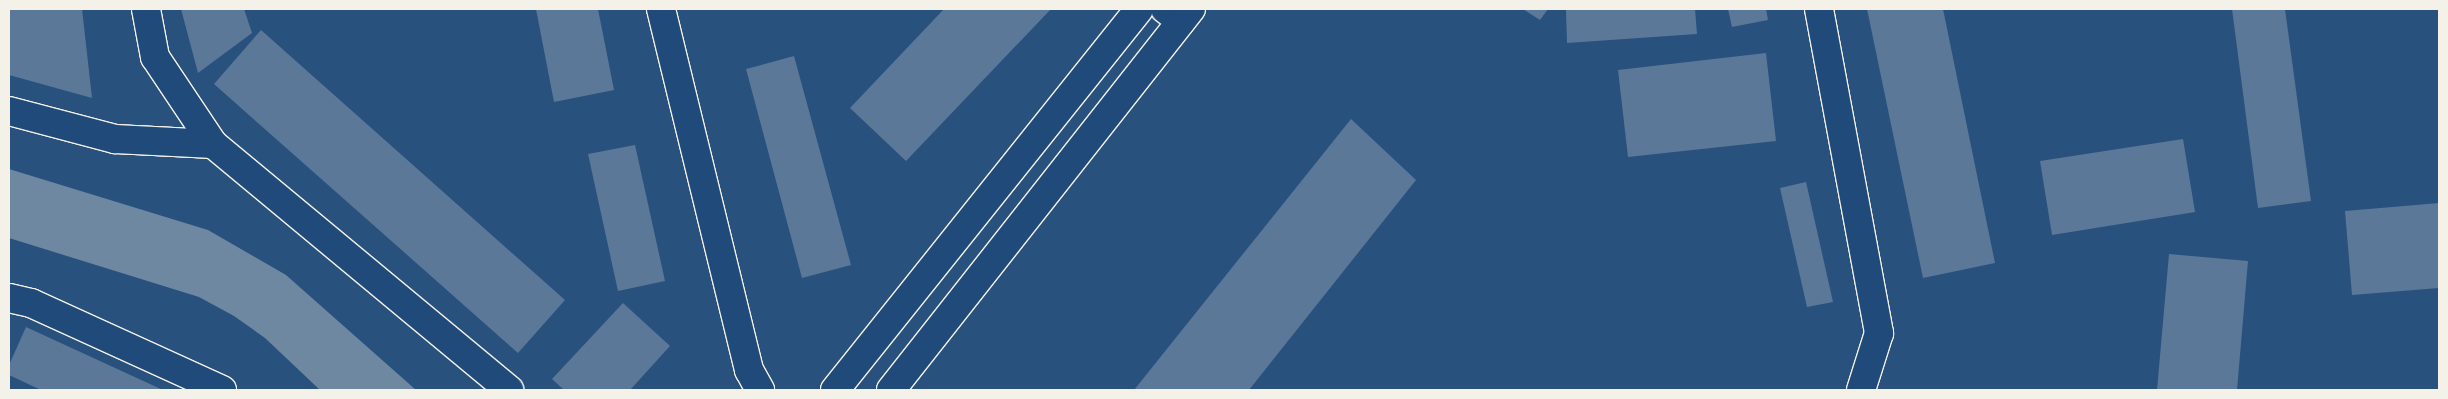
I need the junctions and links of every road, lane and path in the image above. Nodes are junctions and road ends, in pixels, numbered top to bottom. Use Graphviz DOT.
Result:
graph roads {
  1 [pos="146,9"];
  2 [pos="661,9"];
  3 [pos="1139,9"];
  4 [pos="1819,9"];
  5 [pos="1179,13"];
  6 [pos="9,111"];
  7 [pos="213,144"];
  8 [pos="9,298"];
  9 [pos="222,390"];
  10 [pos="508,390"];
  11 [pos="760,390"];
  12 [pos="835,390"];
  13 [pos="891,390"];
  14 [pos="1861,390"];
  1 -- 7 [label="main road"];
  2 -- 11 [label="main road"];
  3 -- 12 [label="main road"];
  4 -- 14 [label="main road"];
  5 -- 13 [label="main road"];
  6 -- 7 [label="main road"];
  7 -- 10 [label="main road"];
  8 -- 9 [label="main road"];
}
